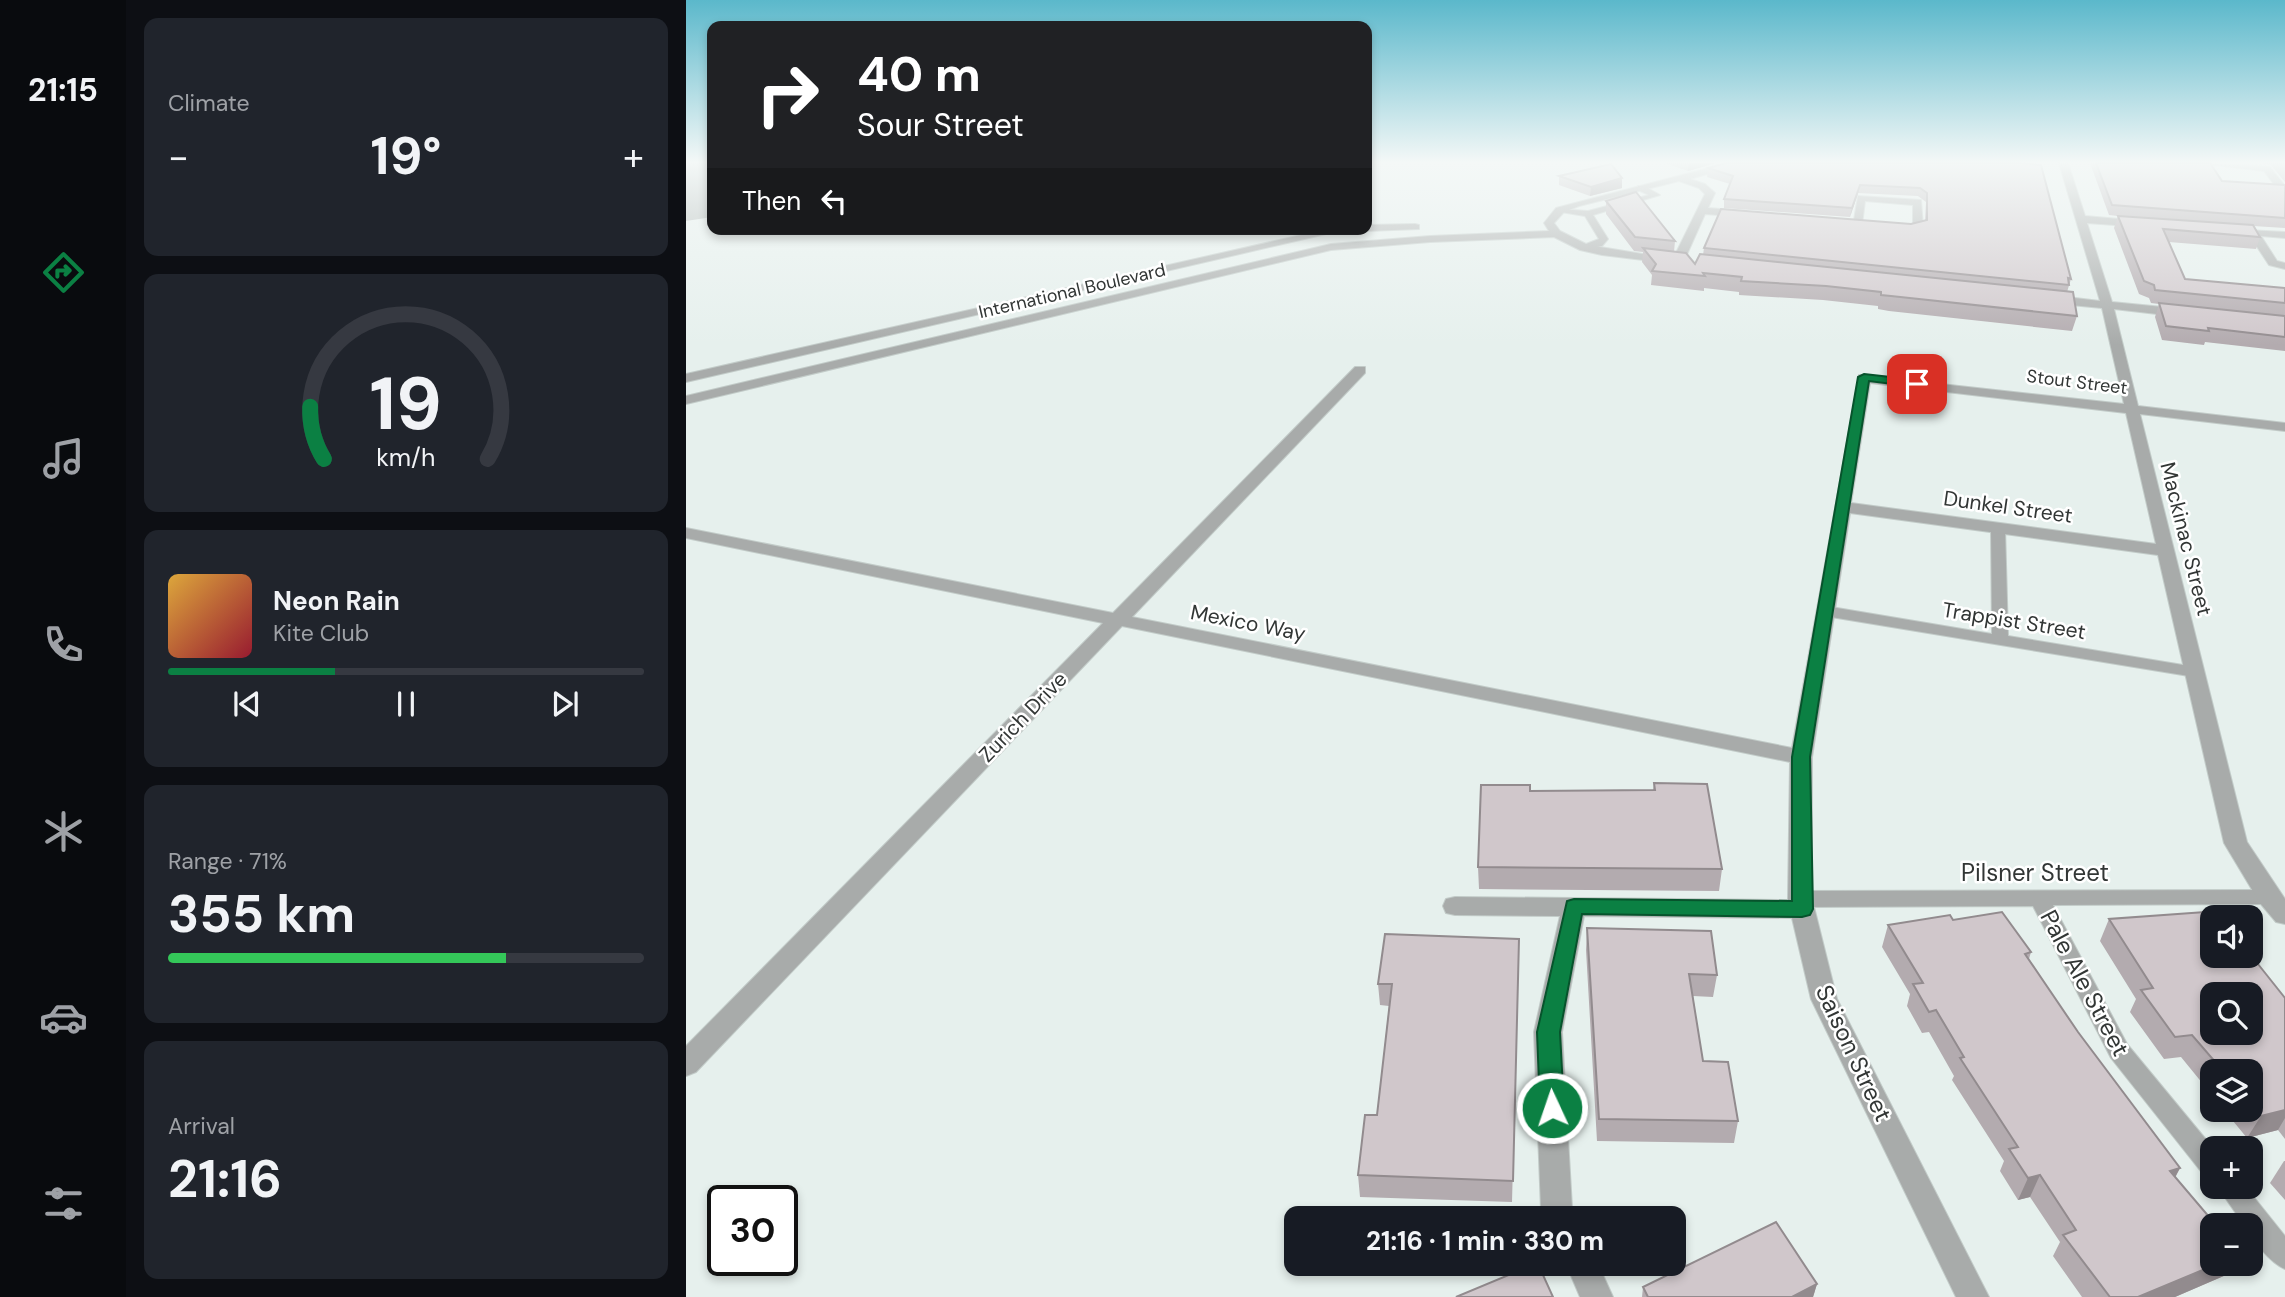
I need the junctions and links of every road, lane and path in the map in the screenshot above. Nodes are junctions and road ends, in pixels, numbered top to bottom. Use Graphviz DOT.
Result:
graph roads {
  1 [pos="1553,224"];
  2 [pos="1594,224"];
  3 [pos="1696,224"];
  4 [pos="1851,224"];
  5 [pos="1857,224"];
  6 [pos="1918,224"];
  7 [pos="2081,224"];
  8 [pos="2140,224"];
  9 [pos="1870,225"];
  10 [pos="2160,225"];
  11 [pos="1883,226"];
  12 [pos="1372,229"];
  13 [pos="1551,229"];
  14 [pos="2213,229"];
  15 [pos="2253,232"];
  16 [pos="1316,235"];
  17 [pos="2285,235"];
  18 [pos="1584,248"];
  19 [pos="1678,261"];
  20 [pos="1692,262"];
  21 [pos="2285,266"];
  22 [pos="2038,298"];
  23 [pos="2107,305"];
  24 [pos="2203,315"];
  25 [pos="1360,370"];
  26 [pos="686,377"];
  27 [pos="1864,377"];
  28 [pos="686,400"];
  29 [pos="2130,408"];
  30 [pos="2285,427"];
  31 [pos="1844,507"];
  32 [pos="1998,528"];
  33 [pos="686,533"];
  34 [pos="2166,551"];
  35 [pos="1825,611"];
  36 [pos="1117,620"];
  37 [pos="2000,640"];
  38 [pos="2195,672"];
  39 [pos="1801,757"];
  40 [pos="2269,897"];
  41 [pos="2039,898"];
  42 [pos="1801,904"];
  43 [pos="1455,906"];
  44 [pos="1574,907"];
  45 [pos="2285,915"];
  46 [pos="686,1063"];
  47 [pos="2200,1151"];
  48 [pos="2239,1199"];
  49 [pos="1558,1206"];
  50 [pos="2285,1256"];
  51 [pos="1587,1276"];
  52 [pos="1597,1297"];
  53 [pos="1973,1297"];
  1 -- 13 [label="street"];
  2 -- 18 [label="lane"];
  3 -- 19 [label="street"];
  4 -- 5 [label="street"];
  5 -- 9 [label="street"];
  6 -- 11 [label="street"];
  7 -- 23 [label="street, Mackinac Street"];
  8 -- 10 [label="street"];
  12 -- 13 [label="street"];
  13 -- 18 [label="street"];
  13 -- 28 [label="street, International Boulevard"];
  14 -- 15 [label="street"];
  15 -- 17 [label="street"];
  15 -- 21 [label="street"];
  16 -- 26 [label="street, International Boulevard"];
  18 -- 19 [label="street"];
  19 -- 20 [label="street"];
  22 -- 23 [label="street"];
  23 -- 24 [label="street"];
  23 -- 29 [label="street, Mackinac Street"];
  25 -- 36 [label="street, Zurich Drive"];
  27 -- 29 [label="street, Stout Street"];
  27 -- 31 [label="street, Saison Street"];
  29 -- 30 [label="street, Stout Street"];
  29 -- 34 [label="street, Mackinac Street"];
  31 -- 32 [label="street, Dunkel Street"];
  31 -- 35 [label="street, Saison Street"];
  32 -- 34 [label="street, Dunkel Street"];
  32 -- 37 [label="lane"];
  33 -- 36 [label="street, Mexico Way"];
  34 -- 38 [label="street, Mackinac Street"];
  35 -- 37 [label="lane, Trappist Street"];
  35 -- 39 [label="street, Saison Street"];
  36 -- 39 [label="street, Mexico Way"];
  36 -- 46 [label="street, Zurich Drive"];
  37 -- 38 [label="lane, Trappist Street"];
  38 -- 40 [label="street, Mackinac Street"];
  39 -- 42 [label="street, Saison Street"];
  40 -- 41 [label="lane, Pilsner Street"];
  40 -- 45 [label="street, Mackinac Street"];
  41 -- 42 [label="lane, Pilsner Street"];
  41 -- 47 [label="lane, Pale Ale Street"];
  42 -- 44 [label="street"];
  42 -- 53 [label="street, Saison Street"];
  43 -- 44 [label="street"];
  44 -- 49 [label="street"];
  48 -- 50 [label="lane"];
  51 -- 52 [label="street"];
}
